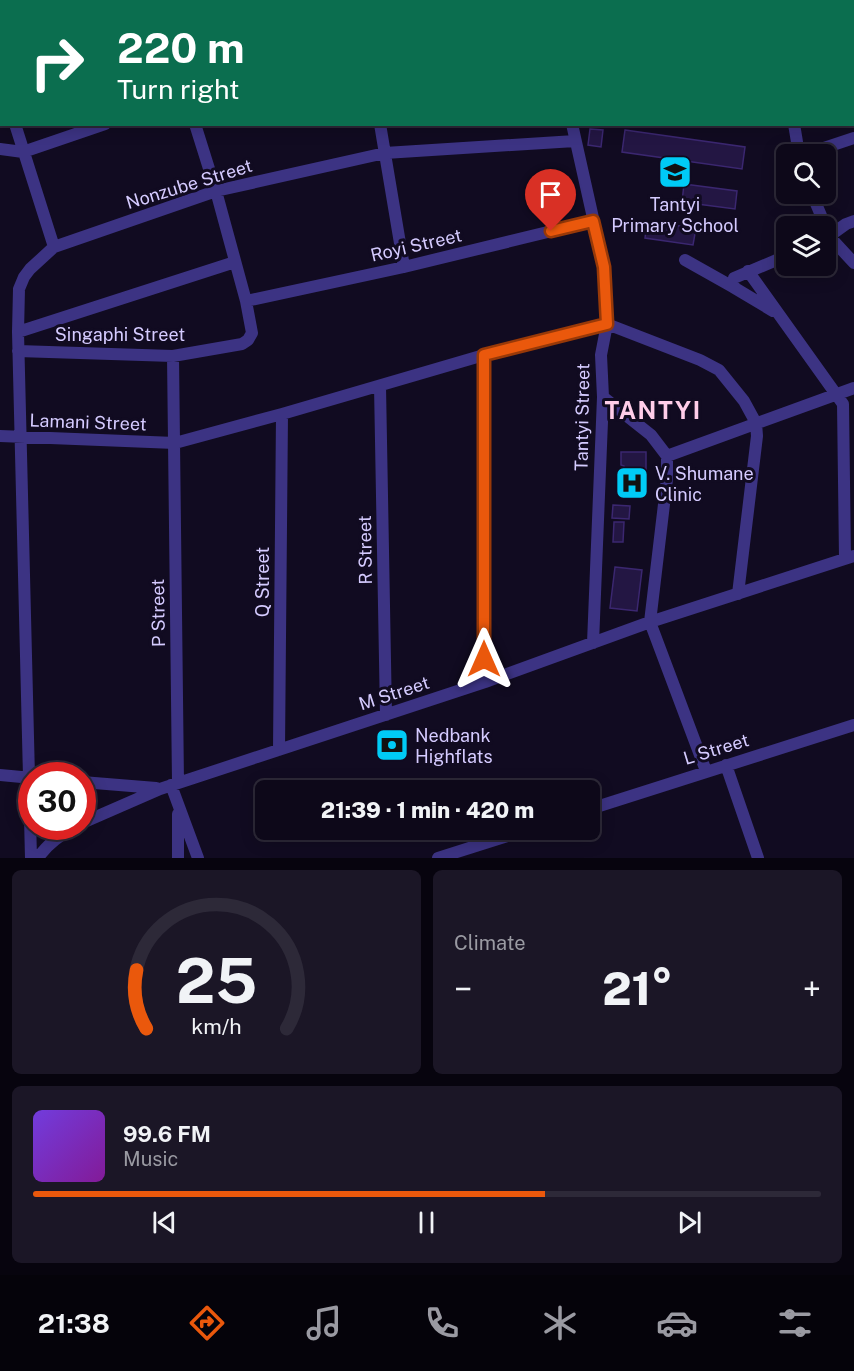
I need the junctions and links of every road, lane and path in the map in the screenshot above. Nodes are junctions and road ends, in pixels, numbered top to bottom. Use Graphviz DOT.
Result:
graph roads {
  1 [pos="16,126"];
  2 [pos="99,126"];
  3 [pos="196,126"];
  4 [pos="380,126"];
  5 [pos="572,126"];
  6 [pos="794,126"];
  7 [pos="854,138"];
  8 [pos="575,141"];
  9 [pos="797,144"];
  10 [pos="836,144"];
  11 [pos="0,149"];
  12 [pos="23,152"];
  13 [pos="385,153"];
  14 [pos="216,191"];
  15 [pos="593,221"];
  16 [pos="854,221"];
  17 [pos="836,232"];
  18 [pos="836,246"];
  19 [pos="54,247"];
  20 [pos="685,260"];
  21 [pos="776,260"];
  22 [pos="235,262"];
  23 [pos="854,263"];
  24 [pos="404,267"];
  25 [pos="748,271"];
  26 [pos="733,287"];
  27 [pos="246,301"];
  28 [pos="779,314"];
  29 [pos="607,324"];
  30 [pos="18,332"];
  31 [pos="18,351"];
  32 [pos="484,355"];
  33 [pos="173,356"];
  34 [pos="380,386"];
  35 [pos="854,388"];
  36 [pos="837,393"];
  37 [pos="603,397"];
  38 [pos="282,414"];
  39 [pos="756,423"];
  40 [pos="0,436"];
  41 [pos="19,437"];
  42 [pos="175,443"];
  43 [pos="666,456"];
  44 [pos="850,557"];
  45 [pos="738,594"];
  46 [pos="650,622"];
  47 [pos="593,643"];
  48 [pos="484,682"];
  49 [pos="386,714"];
  50 [pos="854,725"];
  51 [pos="279,750"];
  52 [pos="30,762"];
  53 [pos="726,765"];
  54 [pos="706,771"];
  55 [pos="0,775"];
  56 [pos="18,777"];
  57 [pos="96,783"];
  58 [pos="170,786"];
  59 [pos="178,804"];
  60 [pos="600,806"];
  61 [pos="96,817"];
  62 [pos="31,840"];
  63 [pos="54,840"];
  64 [pos="495,840"];
  65 [pos="31,858"];
  66 [pos="38,858"];
  67 [pos="178,858"];
  68 [pos="198,858"];
  69 [pos="438,858"];
  70 [pos="758,858"];
  1 -- 12 [label="street"];
  2 -- 12 [label="street"];
  3 -- 14 [label="street, Singaphi Street"];
  4 -- 13 [label="street"];
  5 -- 8 [label="street, Tantyi Street"];
  6 -- 9 [label="street"];
  7 -- 10 [label="street"];
  8 -- 13 [label="street, Nonzube Street"];
  8 -- 15 [label="street, Tantyi Street"];
  11 -- 12 [label="street"];
  12 -- 19 [label="street"];
  13 -- 14 [label="street, Nonzube Street"];
  13 -- 24 [label="street"];
  14 -- 19 [label="street, Nonzube Street"];
  14 -- 22 [label="street, Singaphi Street"];
  15 -- 24 [label="street, Royi Street"];
  15 -- 29 [label="street, Tantyi Street"];
  16 -- 17 [label="street"];
  18 -- 23 [label="street"];
  19 -- 30 [label="street, Nonzube Street"];
  20 -- 26 [label="street"];
  21 -- 25 [label="street"];
  22 -- 27 [label="street, Singaphi Street"];
  22 -- 30 [label="street"];
  24 -- 27 [label="street, Royi Street"];
  25 -- 26 [label="street"];
  25 -- 28 [label="street"];
  26 -- 28 [label="street"];
  27 -- 33 [label="street, Singaphi Street"];
  28 -- 36 [label="street"];
  29 -- 32 [label="street, Lamani Street"];
  29 -- 37 [label="street, Tantyi Street"];
  29 -- 39 [label="street"];
  30 -- 31 [label="street, Nonzube Street"];
  31 -- 33 [label="street, Singaphi Street"];
  31 -- 41 [label="street, Nonzube Street"];
  32 -- 34 [label="street, Lamani Street"];
  32 -- 48 [label="street"];
  33 -- 42 [label="street, P Street"];
  34 -- 38 [label="street, Lamani Street"];
  34 -- 49 [label="street, R Street"];
  35 -- 36 [label="street"];
  36 -- 39 [label="street"];
  36 -- 44 [label="street"];
  37 -- 43 [label="street"];
  37 -- 47 [label="street, Tantyi Street"];
  38 -- 42 [label="street, Lamani Street"];
  38 -- 51 [label="street, Q Street"];
  39 -- 43 [label="street"];
  39 -- 45 [label="street"];
  40 -- 41 [label="street, Lamani Street"];
  41 -- 42 [label="street, Lamani Street"];
  41 -- 52 [label="street, Nonzube Street"];
  42 -- 58 [label="street, P Street"];
  43 -- 46 [label="street"];
  44 -- 45 [label="street, M Street"];
  45 -- 46 [label="street, M Street"];
  46 -- 47 [label="street, M Street"];
  46 -- 54 [label="street"];
  47 -- 48 [label="street, M Street"];
  48 -- 49 [label="street, M Street"];
  49 -- 51 [label="street, M Street"];
  50 -- 53 [label="street, L Street"];
  51 -- 58 [label="street, M Street"];
  53 -- 54 [label="street, L Street"];
  53 -- 70 [label="street"];
  54 -- 60 [label="street, L Street"];
  55 -- 56 [label="street"];
  57 -- 58 [label="street"];
  58 -- 59 [label="street, P Street"];
  58 -- 61 [label="street, M Street"];
  59 -- 67 [label="street, P Street"];
  59 -- 68 [label="street, P Street"];
  62 -- 65 [label="street, Nonzube Street"];
  63 -- 66 [label="street"];
  64 -- 69 [label="street"];
}
